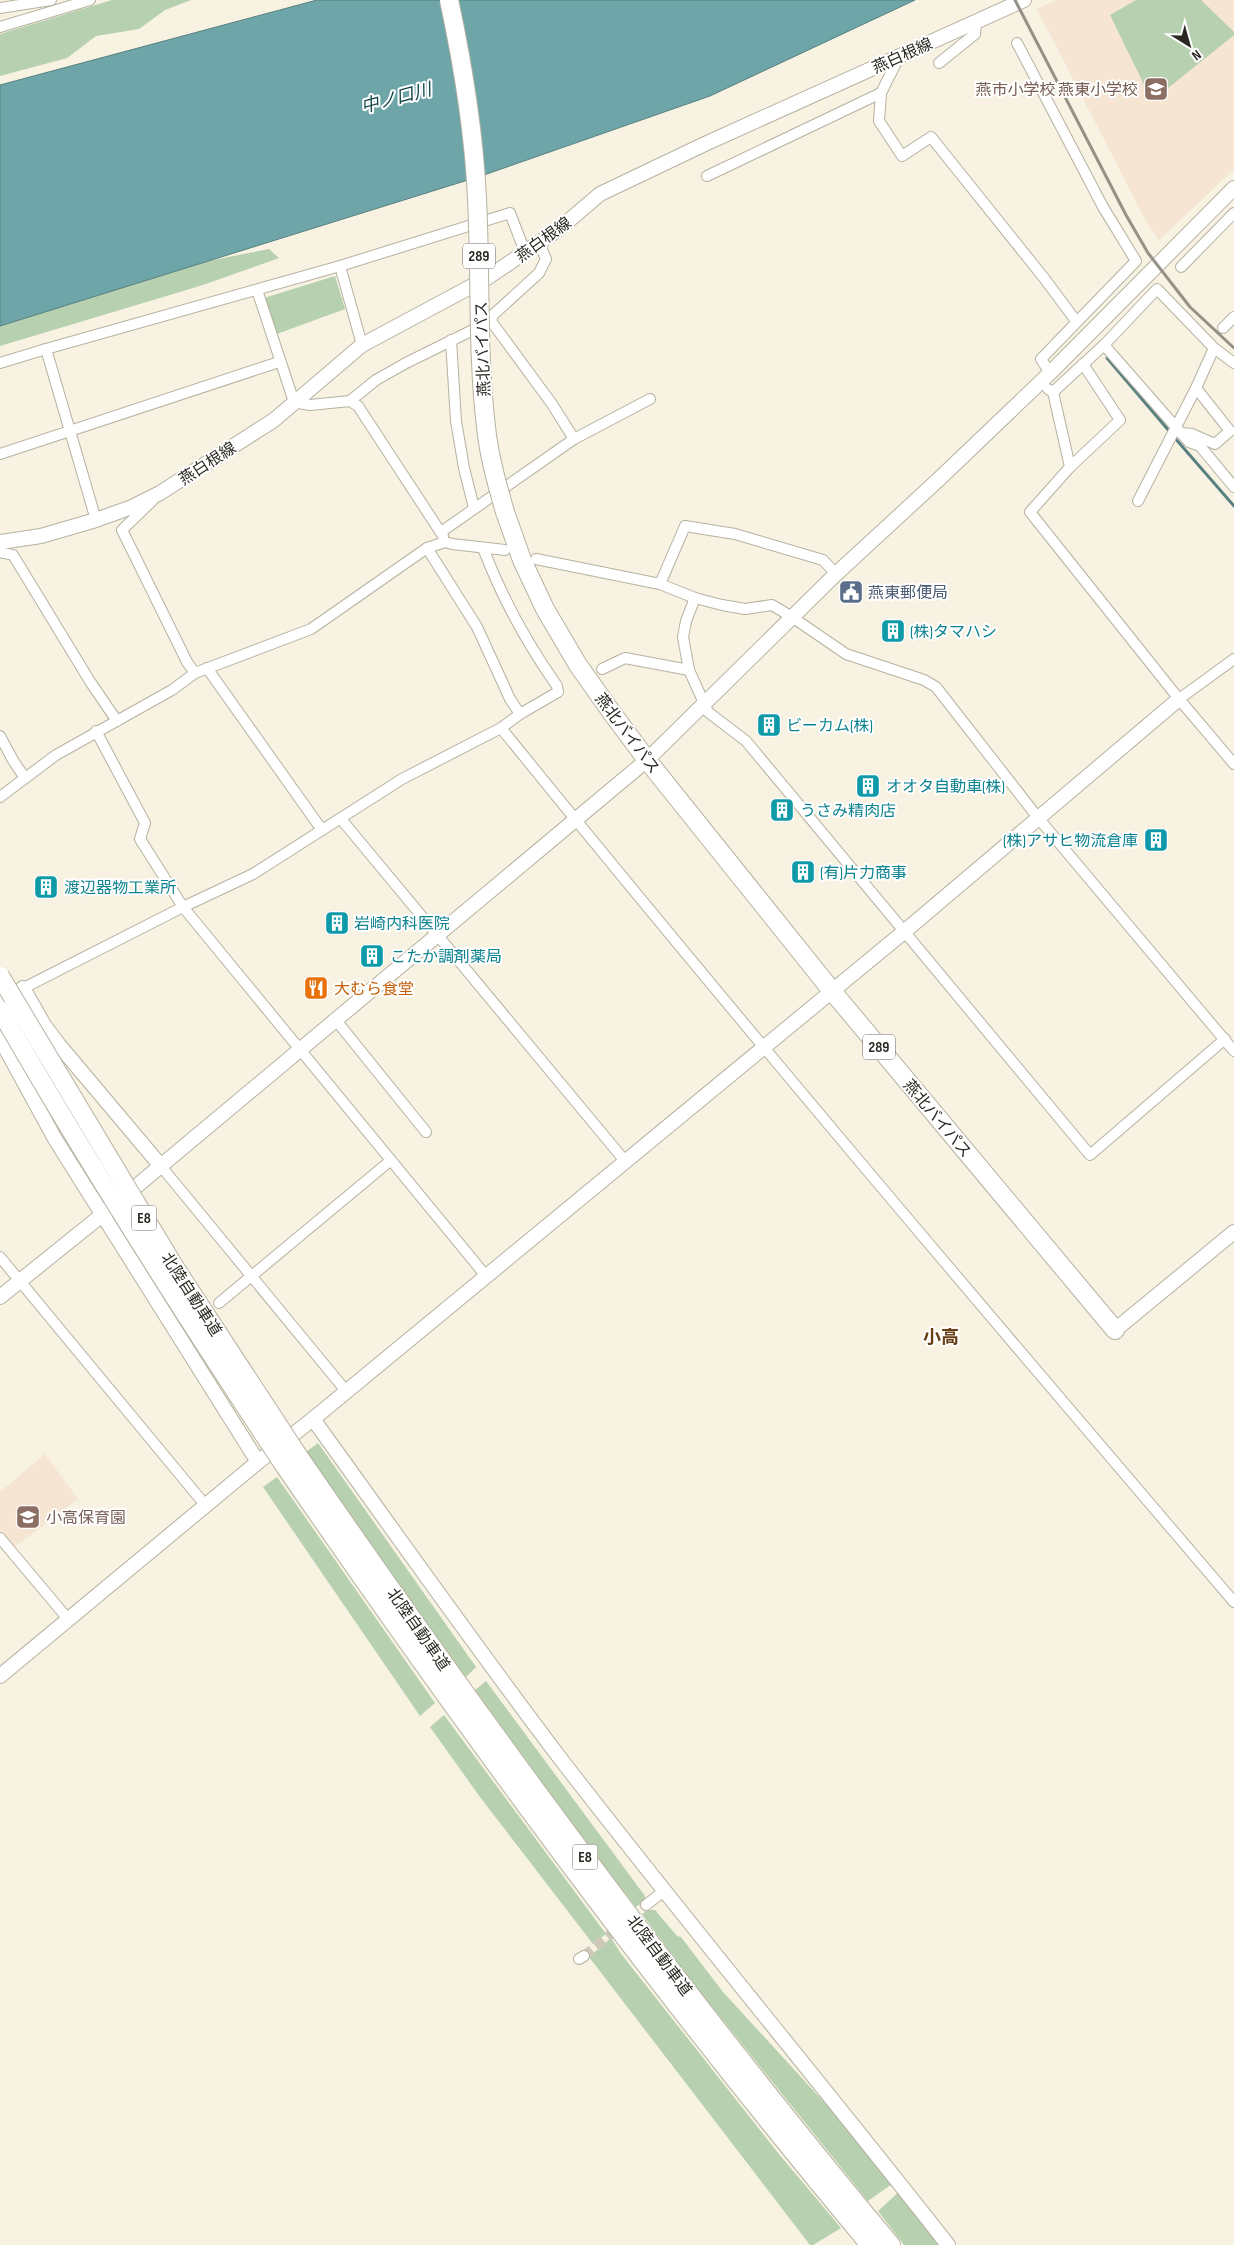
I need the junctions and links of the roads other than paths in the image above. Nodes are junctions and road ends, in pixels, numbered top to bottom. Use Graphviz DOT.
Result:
graph roads {
  1 [pos="51,0"];
  2 [pos="90,0"];
  3 [pos="449,0"];
  4 [pos="1024,0"];
  5 [pos="0,8"];
  6 [pos="976,22"];
  7 [pos="0,28"];
  8 [pos="1017,43"];
  9 [pos="900,55"];
  10 [pos="939,63"];
  11 [pos="881,92"];
  12 [pos="708,176"];
  13 [pos="1234,188"];
  14 [pos="1234,213"];
  15 [pos="539,243"];
  16 [pos="525,252"];
  17 [pos="340,266"];
  18 [pos="1181,266"];
  19 [pos="257,290"];
  20 [pos="1234,317"];
  21 [pos="490,321"];
  22 [pos="1076,321"];
  23 [pos="1223,328"];
  24 [pos="450,340"];
  25 [pos="1212,343"];
  26 [pos="362,345"];
  27 [pos="1104,345"];
  28 [pos="46,350"];
  29 [pos="279,362"];
  30 [pos="0,363"];
  31 [pos="1234,363"];
  32 [pos="1083,364"];
  33 [pos="1050,373"];
  34 [pos="1039,383"];
  35 [pos="1196,388"];
  36 [pos="1053,392"];
  37 [pos="650,399"];
  38 [pos="350,401"];
  39 [pos="294,402"];
  40 [pos="1178,430"];
  41 [pos="70,431"];
  42 [pos="574,439"];
  43 [pos="0,454"];
  44 [pos="1070,467"];
  45 [pos="1234,487"];
  46 [pos="160,493"];
  47 [pos="1138,501"];
  48 [pos="474,508"];
  49 [pos="96,520"];
  50 [pos="441,532"];
  51 [pos="0,542"];
  52 [pos="445,542"];
  53 [pos="428,548"];
  54 [pos="483,548"];
  55 [pos="505,550"];
  56 [pos="0,552"];
  57 [pos="536,559"];
  58 [pos="836,574"];
  59 [pos="660,584"];
  60 [pos="695,598"];
  61 [pos="792,617"];
  62 [pos="1234,659"];
  63 [pos="207,668"];
  64 [pos="602,669"];
  65 [pos="689,670"];
  66 [pos="195,673"];
  67 [pos="1179,699"];
  68 [pos="704,704"];
  69 [pos="520,714"];
  70 [pos="117,721"];
  71 [pos="501,728"];
  72 [pos="96,731"];
  73 [pos="0,736"];
  74 [pos="647,760"];
  75 [pos="1234,764"];
  76 [pos="26,778"];
  77 [pos="0,797"];
  78 [pos="341,819"];
  79 [pos="1039,819"];
  80 [pos="576,820"];
  81 [pos="322,830"];
  82 [pos="183,907"];
  83 [pos="905,931"];
  84 [pos="437,935"];
  85 [pos="0,976"];
  86 [pos="23,988"];
  87 [pos="832,991"];
  88 [pos="0,1000"];
  89 [pos="0,1010"];
  90 [pos="336,1019"];
  91 [pos="0,1038"];
  92 [pos="1225,1040"];
  93 [pos="765,1046"];
  94 [pos="299,1050"];
  95 [pos="1234,1051"];
  96 [pos="426,1132"];
  97 [pos="390,1161"];
  98 [pos="625,1161"];
  99 [pos="160,1165"];
  100 [pos="102,1215"];
  101 [pos="1234,1232"];
  102 [pos="0,1257"];
  103 [pos="486,1276"];
  104 [pos="250,1277"];
  105 [pos="20,1280"];
  106 [pos="0,1297"];
  107 [pos="219,1303"];
  108 [pos="1115,1330"];
  109 [pos="346,1391"];
  110 [pos="313,1419"];
  111 [pos="290,1460"];
  112 [pos="258,1462"];
  113 [pos="206,1506"];
  114 [pos="0,1538"];
  115 [pos="1234,1602"];
  116 [pos="68,1619"];
  117 [pos="0,1676"];
  118 [pos="664,1891"];
  119 [pos="646,1905"];
  120 [pos="870,2245"];
  121 [pos="892,2245"];
  122 [pos="948,2245"];
  1 -- 5 [label="street"];
  2 -- 7 [label="street"];
  3 -- 74 [label="highway, 燕北バイパス / 289, bridge"];
  4 -- 6 [label="street, 燕白根線"];
  6 -- 9 [label="street, 燕白根線"];
  6 -- 10 [label="street"];
  8 -- 22 [label="street"];
  9 -- 11 [label="street"];
  9 -- 15 [label="street, 燕白根線"];
  11 -- 12 [label="street"];
  11 -- 22 [label="street"];
  13 -- 33 [label="street"];
  14 -- 18 [label="street"];
  15 -- 16 [label="street, 燕白根線"];
  15 -- 21 [label="street"];
  16 -- 17 [label="street"];
  16 -- 26 [label="street, 燕白根線"];
  17 -- 19 [label="street"];
  17 -- 26 [label="street"];
  19 -- 28 [label="street"];
  19 -- 29 [label="street"];
  20 -- 23 [label="street"];
  21 -- 24 [label="street"];
  21 -- 42 [label="street"];
  22 -- 33 [label="street"];
  24 -- 38 [label="street"];
  24 -- 48 [label="street"];
  25 -- 27 [label="street"];
  25 -- 31 [label="street"];
  25 -- 35 [label="street"];
  26 -- 39 [label="street, 燕白根線"];
  27 -- 32 [label="street"];
  27 -- 40 [label="street"];
  28 -- 30 [label="street"];
  28 -- 41 [label="street"];
  29 -- 39 [label="street"];
  29 -- 41 [label="street"];
  32 -- 36 [label="street"];
  32 -- 44 [label="street"];
  33 -- 34 [label="street"];
  34 -- 36 [label="street"];
  34 -- 58 [label="street"];
  35 -- 40 [label="street"];
  35 -- 40 [label="street"];
  36 -- 44 [label="street"];
  37 -- 42 [label="street"];
  38 -- 39 [label="street"];
  38 -- 50 [label="street"];
  39 -- 46 [label="street, 燕白根線"];
  40 -- 45 [label="street"];
  40 -- 47 [label="street"];
  41 -- 43 [label="street"];
  41 -- 49 [label="street"];
  42 -- 48 [label="street"];
  44 -- 67 [label="street"];
  46 -- 49 [label="street, 燕白根線"];
  46 -- 66 [label="street"];
  48 -- 50 [label="street"];
  49 -- 51 [label="street, 燕白根線"];
  50 -- 52 [label="street"];
  52 -- 53 [label="street"];
  52 -- 54 [label="street"];
  53 -- 63 [label="street"];
  53 -- 69 [label="street"];
  54 -- 55 [label="street"];
  54 -- 69 [label="street"];
  56 -- 70 [label="street"];
  57 -- 59 [label="street"];
  58 -- 59 [label="street"];
  58 -- 61 [label="street"];
  59 -- 60 [label="street"];
  60 -- 61 [label="street"];
  60 -- 65 [label="street"];
  61 -- 68 [label="street"];
  61 -- 79 [label="street"];
  62 -- 67 [label="street"];
  63 -- 66 [label="street"];
  63 -- 81 [label="street"];
  64 -- 65 [label="street"];
  65 -- 68 [label="street"];
  66 -- 70 [label="street"];
  67 -- 75 [label="street"];
  67 -- 79 [label="street"];
  68 -- 74 [label="street"];
  68 -- 83 [label="street"];
  69 -- 71 [label="street"];
  70 -- 72 [label="street"];
  71 -- 78 [label="street"];
  71 -- 80 [label="street"];
  72 -- 76 [label="street"];
  72 -- 82 [label="street"];
  73 -- 76 [label="street"];
  74 -- 80 [label="street"];
  74 -- 87 [label="highway, 燕北バイパス / 289"];
  76 -- 77 [label="street"];
  78 -- 81 [label="street"];
  78 -- 84 [label="street"];
  79 -- 83 [label="street"];
  79 -- 92 [label="street"];
  80 -- 84 [label="street"];
  80 -- 93 [label="street"];
  81 -- 82 [label="street"];
  82 -- 86 [label="street"];
  82 -- 94 [label="street"];
  83 -- 87 [label="street"];
  83 -- 92 [label="street"];
  84 -- 90 [label="street"];
  84 -- 98 [label="street"];
  85 -- 111 [label="highway, 北陸自動車道 / E8, bridge"];
  86 -- 88 [label="street"];
  86 -- 99 [label="street"];
  87 -- 93 [label="street"];
  87 -- 108 [label="highway, 燕北バイパス / 289"];
  89 -- 111 [label="highway, 北陸自動車道 / E8, bridge"];
  90 -- 94 [label="street"];
  90 -- 96 [label="street"];
  91 -- 100 [label="street"];
  92 -- 95 [label="street"];
  93 -- 98 [label="street"];
  93 -- 115 [label="street"];
  94 -- 97 [label="street"];
  94 -- 99 [label="street"];
  97 -- 103 [label="street"];
  97 -- 104 [label="street"];
  98 -- 103 [label="street"];
  99 -- 100 [label="street"];
  99 -- 104 [label="street"];
  100 -- 105 [label="street"];
  100 -- 112 [label="street"];
  101 -- 108 [label="street"];
  102 -- 105 [label="street"];
  103 -- 109 [label="street"];
  104 -- 107 [label="street"];
  104 -- 109 [label="street"];
  105 -- 106 [label="street"];
  105 -- 113 [label="street"];
  109 -- 110 [label="street"];
  110 -- 112 [label="street"];
  110 -- 118 [label="street"];
  111 -- 120 [label="highway, 北陸自動車道 / E8"];
  111 -- 121 [label="highway, 北陸自動車道 / E8"];
  112 -- 113 [label="street"];
  113 -- 116 [label="street"];
  114 -- 116 [label="street"];
  116 -- 117 [label="street"];
  118 -- 119 [label="street"];
  118 -- 122 [label="street"];
}
